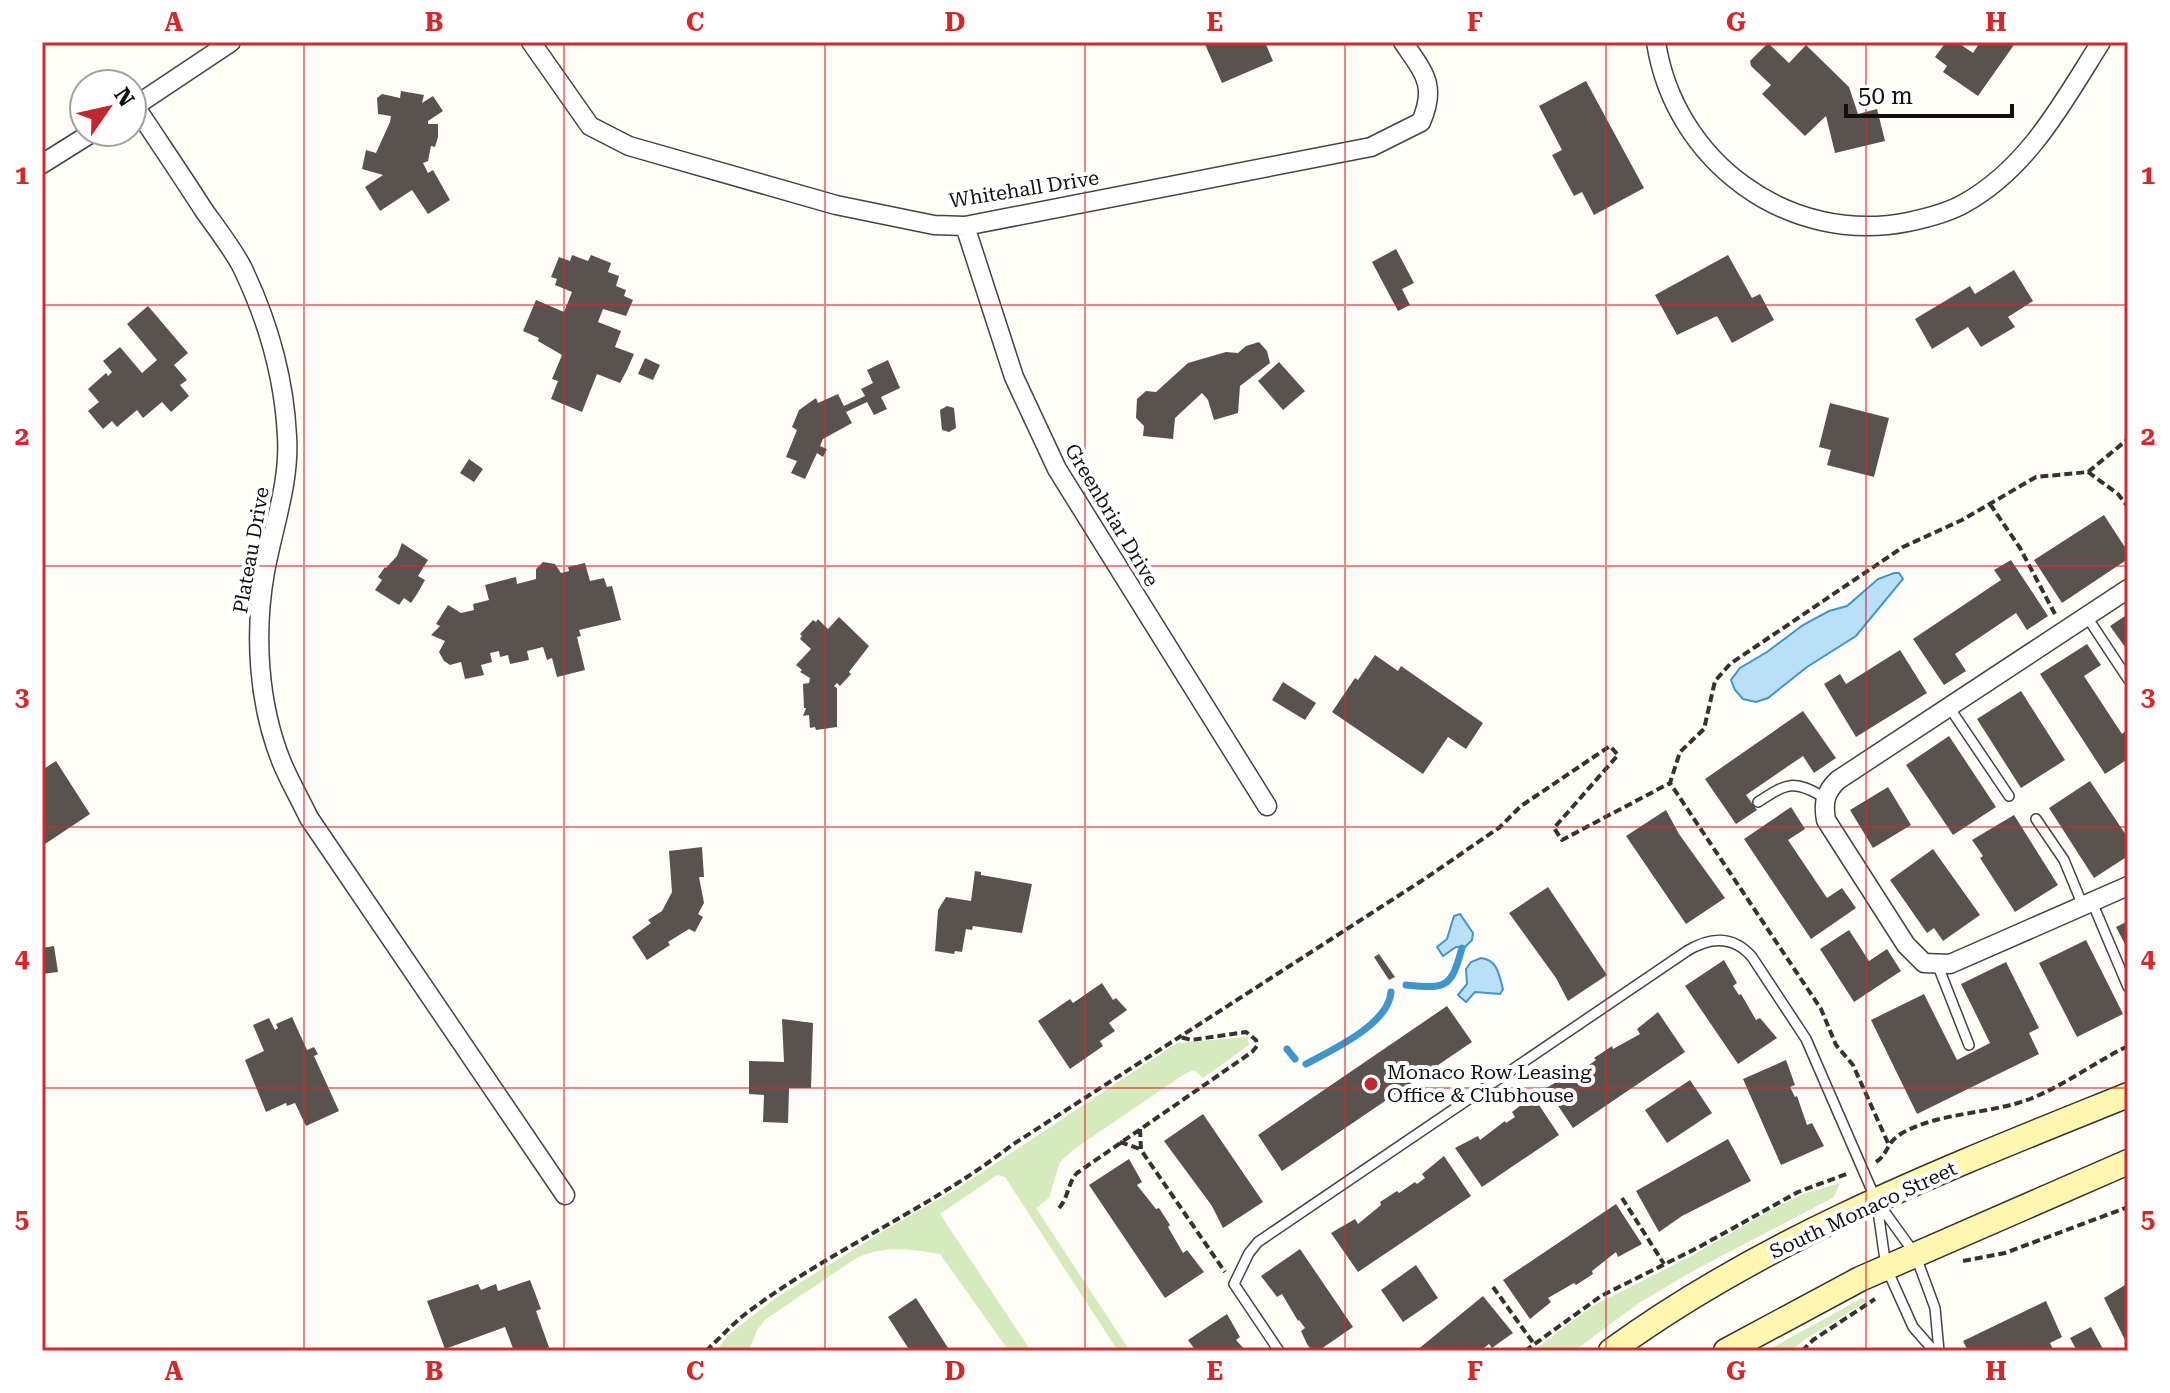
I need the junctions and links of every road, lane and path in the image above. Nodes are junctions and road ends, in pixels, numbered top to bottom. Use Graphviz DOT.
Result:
graph roads {
  1 [pos="231,42"];
  2 [pos="531,42"];
  3 [pos="1403,42"];
  4 [pos="1656,42"];
  5 [pos="2101,42"];
  6 [pos="148,98"];
  7 [pos="148,128"];
  8 [pos="68,148"];
  9 [pos="42,164"];
  10 [pos="965,226"];
  11 [pos="2128,439"];
  12 [pos="2088,472"];
  13 [pos="1990,504"];
  14 [pos="2128,507"];
  15 [pos="2128,589"];
  16 [pos="2087,617"];
  17 [pos="2065,631"];
  18 [pos="2128,679"];
  19 [pos="1949,707"];
  20 [pos="1670,783"];
  21 [pos="2009,796"];
  22 [pos="1825,798"];
  23 [pos="1758,802"];
  24 [pos="1267,806"];
  25 [pos="2036,819"];
  26 [pos="2128,886"];
  27 [pos="2088,904"];
  28 [pos="1938,966"];
  29 [pos="2128,987"];
  30 [pos="1180,1037"];
  31 [pos="1969,1045"];
  32 [pos="2128,1046"];
  33 [pos="2128,1095"];
  34 [pos="1140,1129"];
  35 [pos="1120,1142"];
  36 [pos="1888,1143"];
  37 [pos="1141,1150"];
  38 [pos="2128,1162"];
  39 [pos="1863,1168"];
  40 [pos="565,1195"];
  41 [pos="1622,1198"];
  42 [pos="1876,1200"];
  43 [pos="2128,1207"];
  44 [pos="1059,1208"];
  45 [pos="1915,1254"];
  46 [pos="1962,1261"];
  47 [pos="1664,1264"];
  48 [pos="1890,1277"];
  49 [pos="1234,1284"];
  50 [pos="1493,1287"];
  51 [pos="1534,1344"];
  52 [pos="706,1351"];
  53 [pos="1279,1351"];
  54 [pos="1525,1351"];
  55 [pos="1611,1351"];
  56 [pos="1726,1351"];
  57 [pos="1802,1351"];
  58 [pos="1937,1351"];
  1 -- 6 [label="street"];
  2 -- 10 [label="street, Whitehall Drive"];
  3 -- 10 [label="street, Whitehall Drive"];
  4 -- 5 [label="street"];
  7 -- 40 [label="street, Plateau Drive"];
  8 -- 9 [label="street"];
  10 -- 24 [label="street, Greenbriar Drive"];
  11 -- 12 [label="path"];
  12 -- 13 [label="path"];
  12 -- 14 [label="path"];
  13 -- 17 [label="path"];
  13 -- 20 [label="path"];
  15 -- 16 [label="street"];
  16 -- 17 [label="street"];
  16 -- 18 [label="lane"];
  17 -- 19 [label="street"];
  19 -- 21 [label="lane"];
  19 -- 22 [label="street"];
  20 -- 30 [label="path"];
  20 -- 36 [label="path"];
  22 -- 23 [label="lane"];
  22 -- 28 [label="street"];
  25 -- 27 [label="lane"];
  26 -- 27 [label="street"];
  27 -- 28 [label="street"];
  27 -- 29 [label="lane"];
  28 -- 31 [label="lane"];
  30 -- 34 [label="path"];
  30 -- 52 [label="path"];
  32 -- 36 [label="path"];
  33 -- 42 [label="main road, South Monaco Street"];
  34 -- 35 [label="path"];
  34 -- 37 [label="path"];
  35 -- 37 [label="path"];
  35 -- 44 [label="path"];
  36 -- 39 [label="path"];
  37 -- 49 [label="path"];
  38 -- 45 [label="main road"];
  39 -- 42 [label="lane"];
  39 -- 47 [label="path"];
  39 -- 49 [label="lane"];
  41 -- 47 [label="path"];
  42 -- 45 [label="lane"];
  42 -- 48 [label="lane"];
  42 -- 55 [label="main road, South Monaco Street"];
  43 -- 46 [label="path"];
  45 -- 48 [label="main road"];
  45 -- 58 [label="lane"];
  47 -- 51 [label="path"];
  48 -- 56 [label="main road"];
  48 -- 57 [label="path"];
  48 -- 58 [label="lane"];
  49 -- 53 [label="lane"];
  50 -- 51 [label="path"];
  51 -- 54 [label="path"];
}
